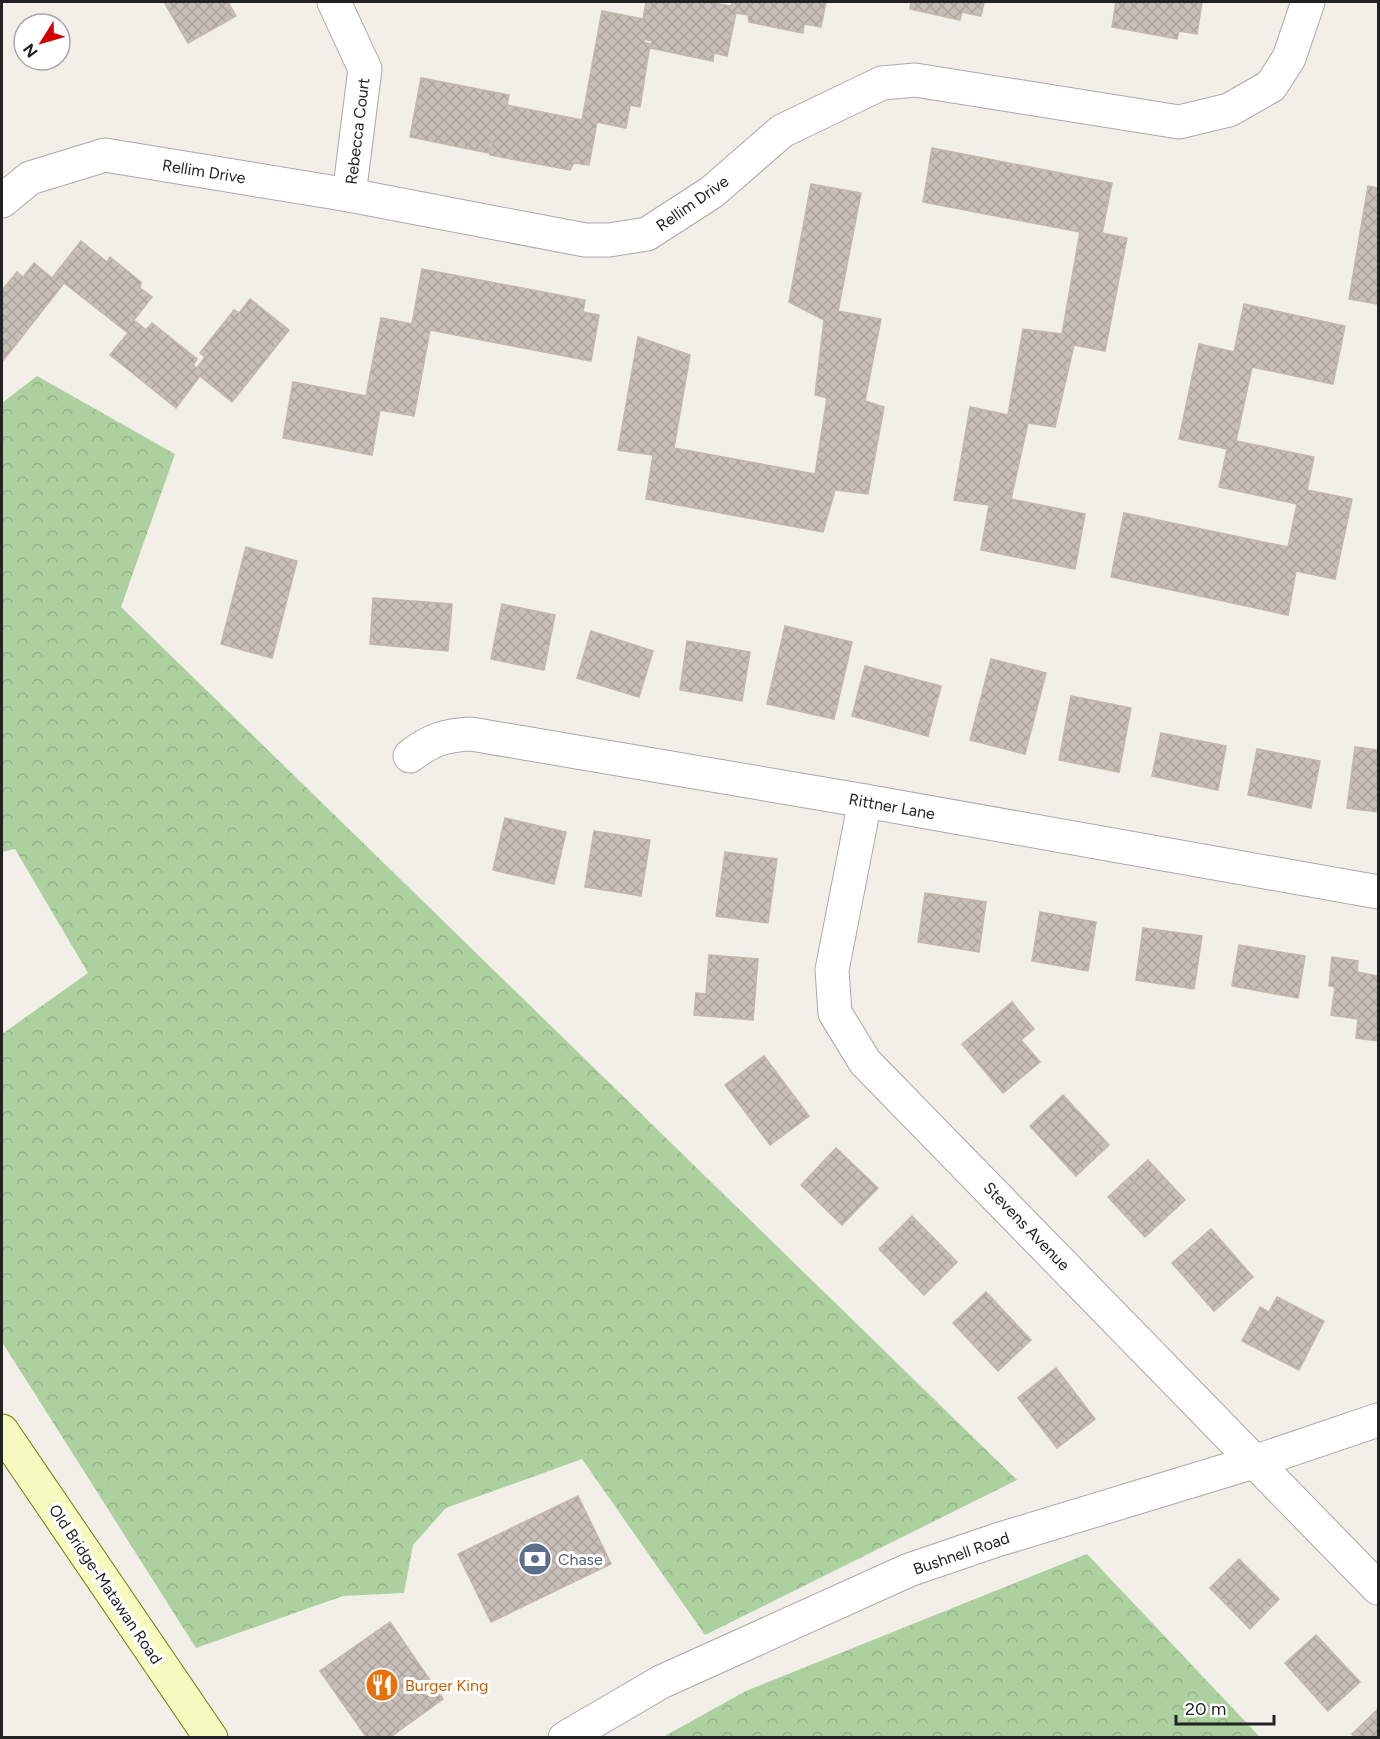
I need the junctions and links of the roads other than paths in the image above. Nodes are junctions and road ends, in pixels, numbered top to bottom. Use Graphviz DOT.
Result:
graph roads {
  1 [pos="334,2"];
  2 [pos="1308,2"];
  3 [pos="349,195"];
  4 [pos="2,201"];
  5 [pos="410,756"];
  6 [pos="865,801"];
  7 [pos="1378,892"];
  8 [pos="1378,1420"];
  9 [pos="2,1431"];
  10 [pos="1257,1461"];
  11 [pos="1378,1588"];
  12 [pos="211,1737"];
  13 [pos="565,1737"];
  1 -- 3 [label="street, Rebecca Court"];
  2 -- 3 [label="street, Rellim Drive"];
  3 -- 4 [label="street, Rellim Drive"];
  5 -- 6 [label="street, Rittner Lane"];
  6 -- 7 [label="street, Rittner Lane"];
  6 -- 10 [label="street, Stevens Avenue"];
  8 -- 10 [label="street, Bushnell Road"];
  9 -- 12 [label="main road, Old Bridge-Matawan Road"];
  10 -- 11 [label="street, Stevens Avenue"];
  10 -- 13 [label="street, Bushnell Road"];
}
